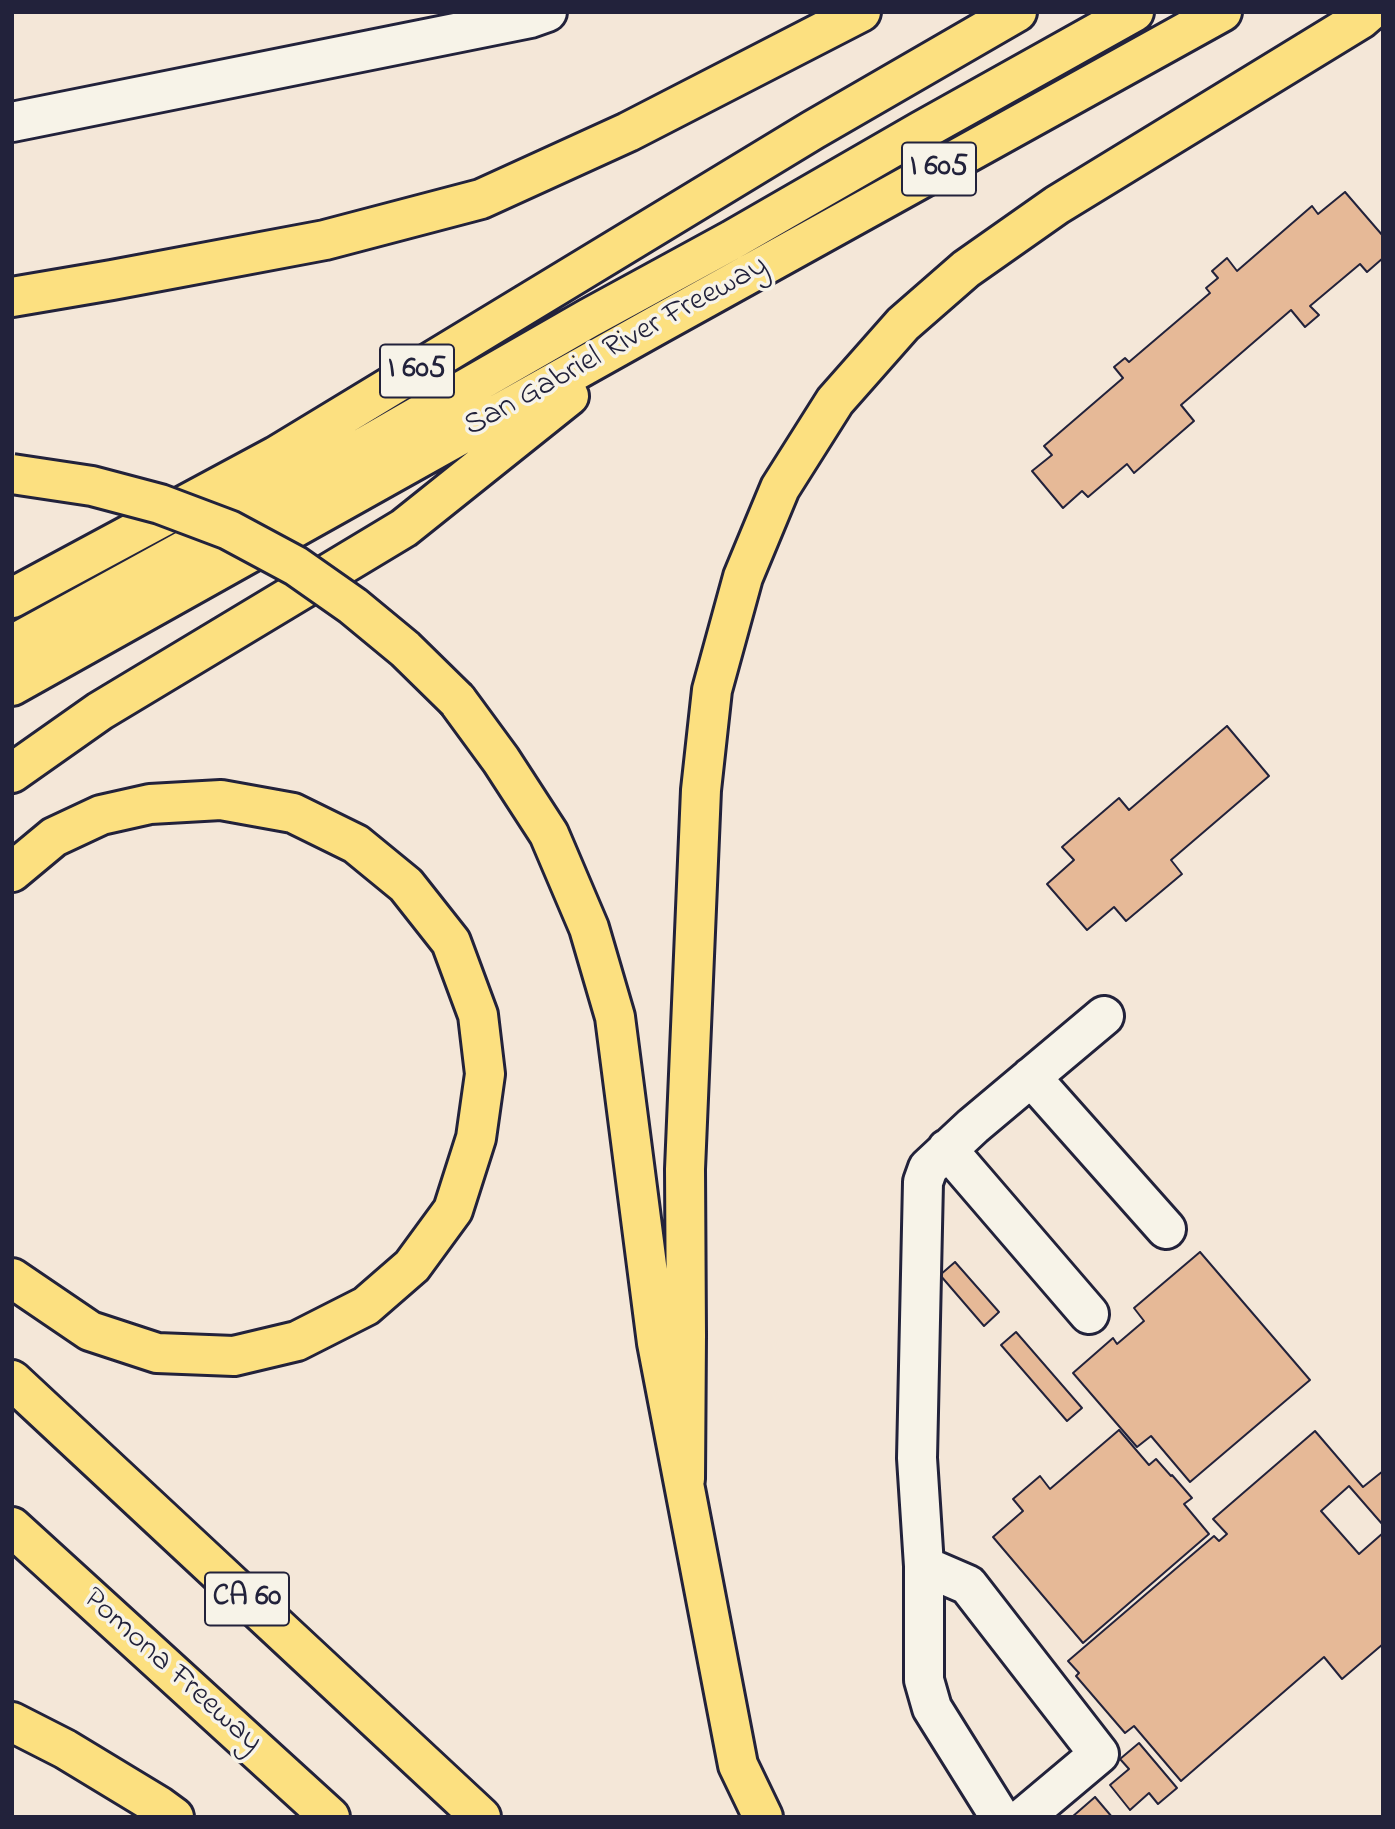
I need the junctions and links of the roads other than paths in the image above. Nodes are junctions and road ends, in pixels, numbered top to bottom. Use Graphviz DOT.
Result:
graph roads {
  1 [pos="547,12"];
  2 [pos="861,12"];
  3 [pos="1017,12"];
  4 [pos="1083,12"];
  5 [pos="1134,12"];
  6 [pos="1222,12"];
  7 [pos="1369,12"];
  8 [pos="12,122"];
  9 [pos="813,130"];
  10 [pos="112,280"];
  11 [pos="12,297"];
  12 [pos="12,309"];
  13 [pos="657,326"];
  14 [pos="12,474"];
  15 [pos="12,598"];
  16 [pos="12,645"];
  17 [pos="12,686"];
  18 [pos="12,773"];
  19 [pos="12,872"];
  20 [pos="1104,1016"];
  21 [pos="1031,1077"];
  22 [pos="947,1149"];
  23 [pos="1166,1229"];
  24 [pos="12,1278"];
  25 [pos="1089,1314"];
  26 [pos="12,1380"];
  27 [pos="685,1479"];
  28 [pos="12,1527"];
  29 [pos="924,1566"];
  30 [pos="12,1722"];
  31 [pos="174,1817"];
  32 [pos="330,1817"];
  33 [pos="481,1817"];
  34 [pos="763,1817"];
  35 [pos="1000,1817"];
  36 [pos="1024,1817"];
  1 -- 8 [label="lane"];
  2 -- 10 [label="highway"];
  3 -- 9 [label="highway, I 605"];
  4 -- 9 [label="highway"];
  5 -- 16 [label="highway"];
  6 -- 13 [label="highway, San Gabriel River Freeway / I 605"];
  7 -- 27 [label="highway"];
  9 -- 15 [label="highway, I 605"];
  10 -- 11 [label="highway"];
  10 -- 12 [label="highway"];
  13 -- 17 [label="highway, San Gabriel River Freeway / I 605"];
  13 -- 18 [label="highway"];
  14 -- 27 [label="highway, bridge"];
  19 -- 24 [label="highway"];
  20 -- 21 [label="lane"];
  21 -- 22 [label="lane"];
  21 -- 23 [label="lane"];
  22 -- 25 [label="lane"];
  22 -- 29 [label="lane"];
  26 -- 33 [label="highway, CA 60"];
  27 -- 34 [label="highway"];
  28 -- 32 [label="highway, Pomona Freeway"];
  29 -- 35 [label="lane"];
  29 -- 36 [label="lane"];
  30 -- 31 [label="highway"];
}
